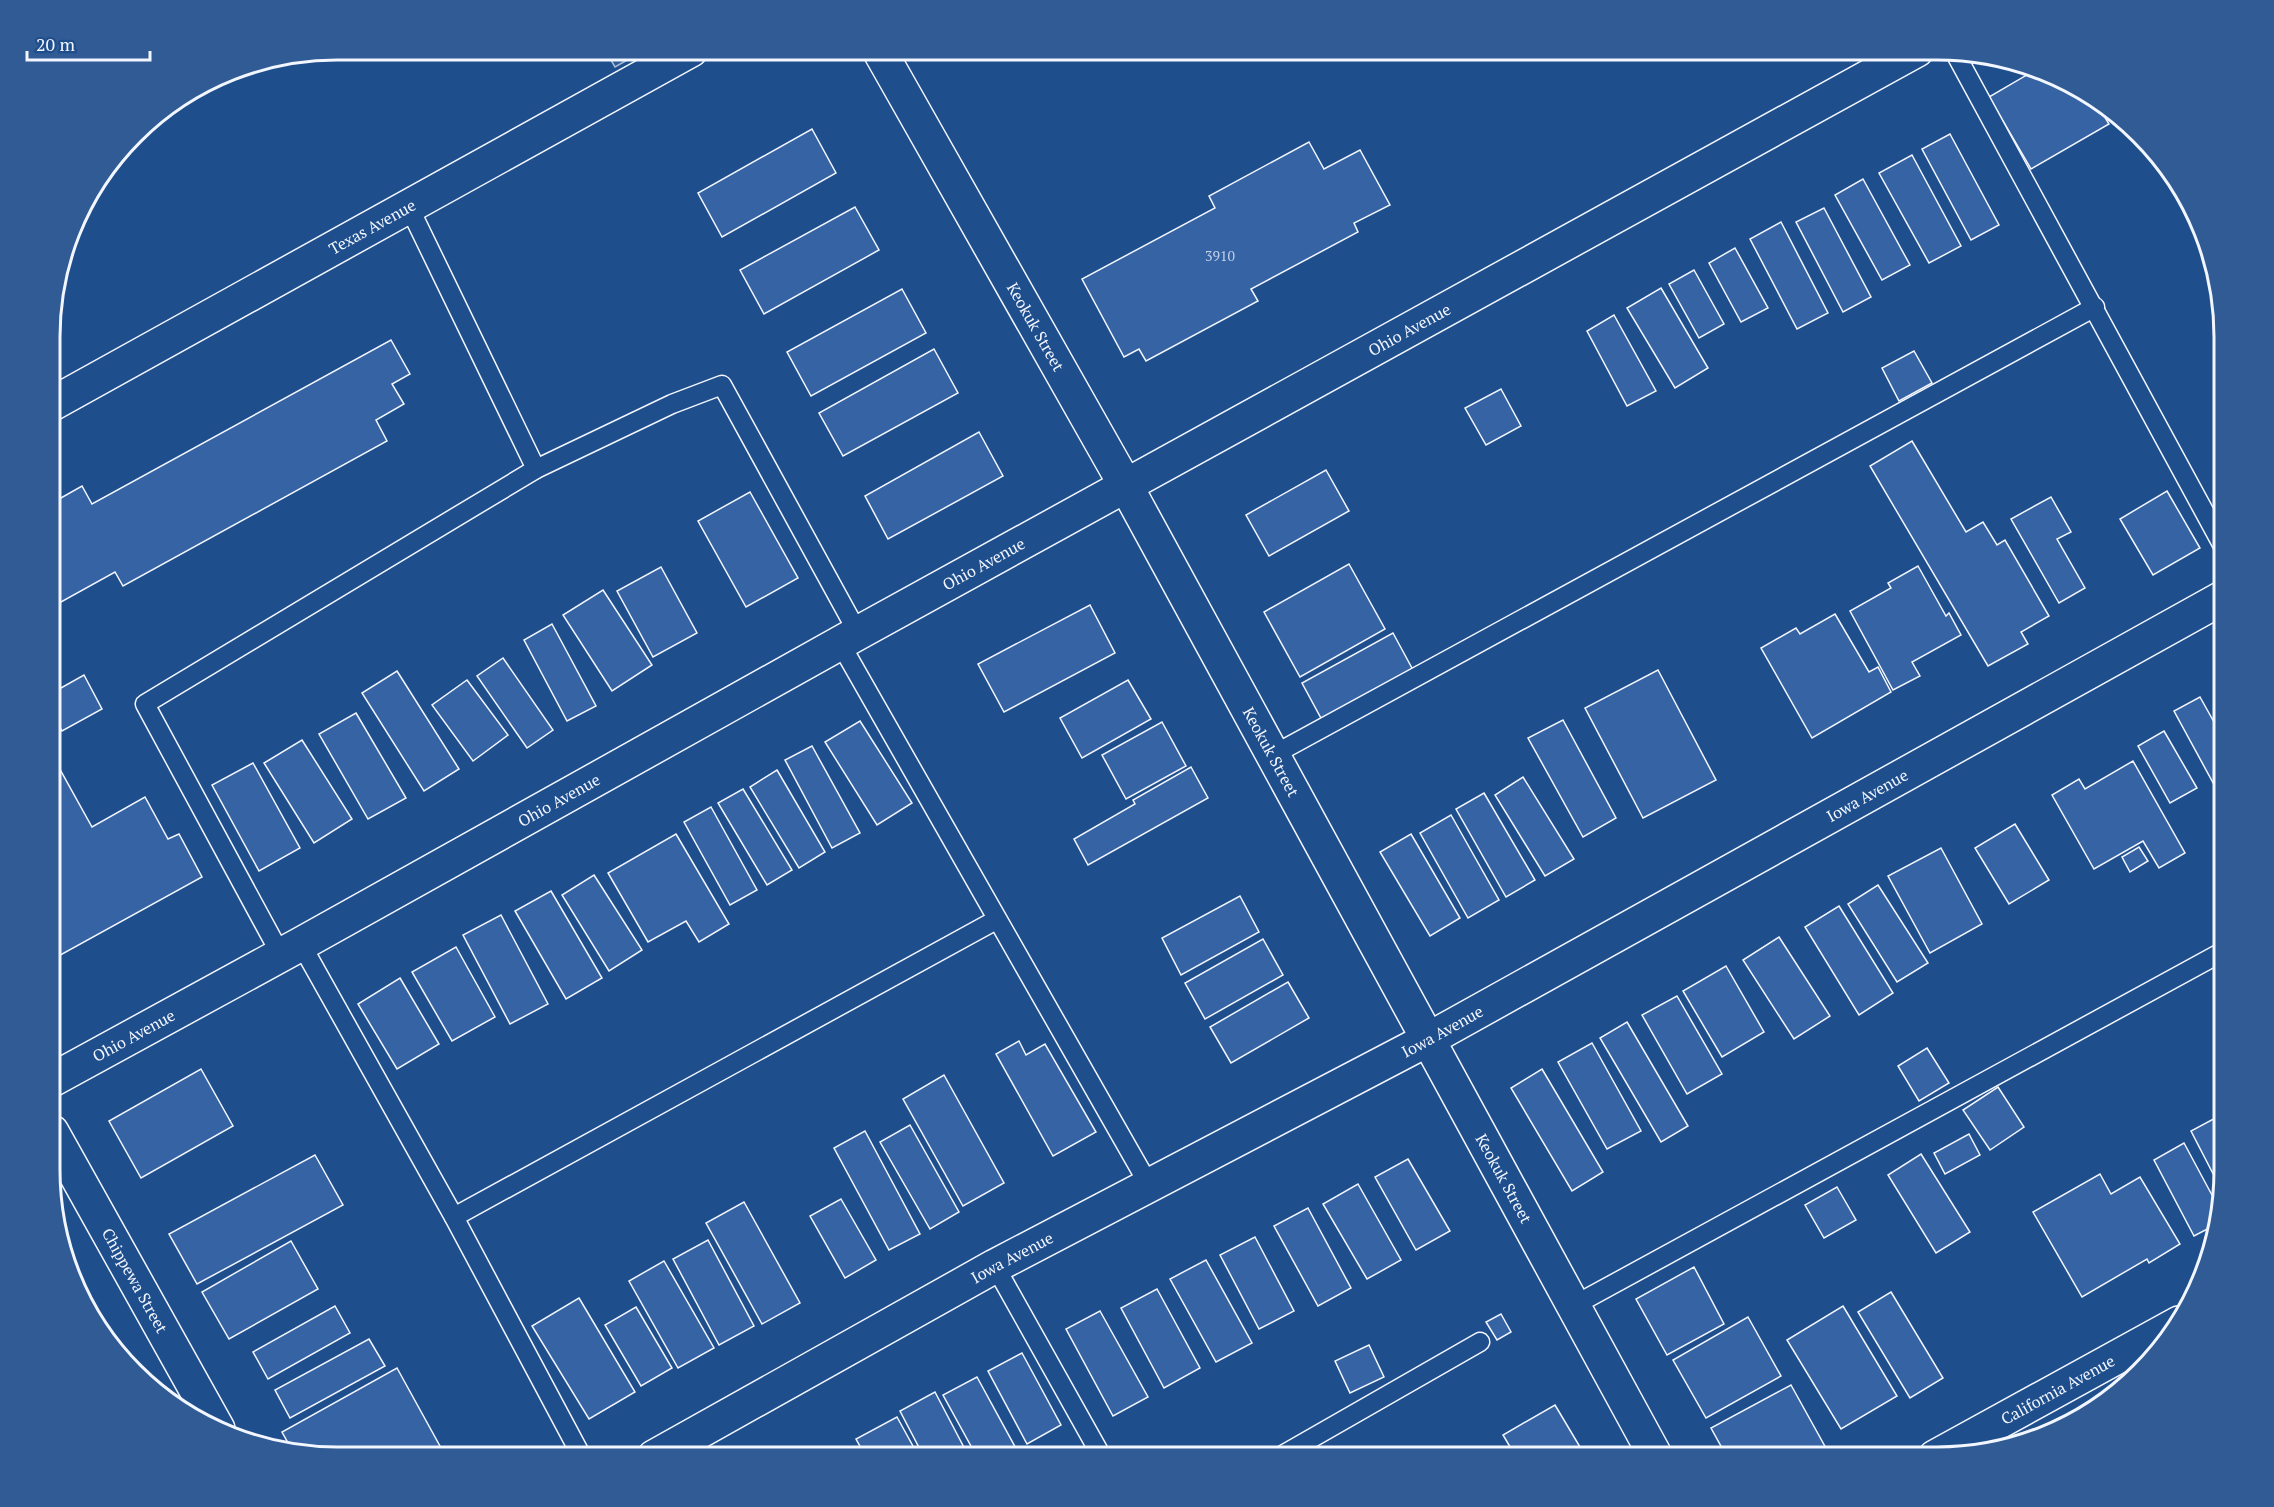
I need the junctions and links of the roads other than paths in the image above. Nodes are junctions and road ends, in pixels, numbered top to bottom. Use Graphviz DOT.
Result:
graph roads {
  1 [pos="673,60"];
  2 [pos="885,60"];
  3 [pos="1899,60"];
  4 [pos="1960,61"];
  5 [pos="409,207"];
  6 [pos="2095,307"];
  7 [pos="60,400"];
  8 [pos="536,469"];
  9 [pos="1126,486"];
  10 [pos="2214,529"];
  11 [pos="2214,603"];
  12 [pos="849,638"];
  13 [pos="1273,755"];
  14 [pos="996,920"];
  15 [pos="291,950"];
  16 [pos="2214,956"];
  17 [pos="1427,1040"];
  18 [pos="60,1076"];
  19 [pos="60,1146"];
  20 [pos="1149,1185"];
  21 [pos="454,1217"];
  22 [pos="995,1266"];
  23 [pos="1574,1306"];
  24 [pos="2159,1335"];
  25 [pos="1480,1342"];
  26 [pos="211,1416"];
  27 [pos="1997,1434"];
  28 [pos="1966,1445"];
  29 [pos="577,1447"];
  30 [pos="672,1447"];
  31 [pos="1096,1447"];
  32 [pos="1296,1447"];
  33 [pos="1651,1447"];
  1 -- 5 [label="street, Texas Avenue"];
  2 -- 9 [label="street, Keokuk Street"];
  3 -- 9 [label="street, Ohio Avenue"];
  4 -- 6 [label="lane"];
  5 -- 7 [label="street, Texas Avenue"];
  5 -- 8 [label="lane"];
  6 -- 10 [label="lane"];
  6 -- 13 [label="lane"];
  8 -- 12 [label="lane"];
  8 -- 15 [label="lane"];
  9 -- 12 [label="street, Ohio Avenue"];
  9 -- 13 [label="street, Keokuk Street"];
  11 -- 17 [label="street, Iowa Avenue"];
  12 -- 14 [label="lane"];
  12 -- 15 [label="street, Ohio Avenue"];
  13 -- 17 [label="street, Keokuk Street"];
  14 -- 20 [label="lane"];
  14 -- 21 [label="lane"];
  15 -- 18 [label="street, Ohio Avenue"];
  15 -- 21 [label="lane"];
  16 -- 23 [label="lane"];
  17 -- 20 [label="street, Iowa Avenue"];
  17 -- 23 [label="street, Keokuk Street"];
  19 -- 26 [label="street, Chippewa Street"];
  20 -- 22 [label="street, Iowa Avenue"];
  21 -- 29 [label="lane"];
  22 -- 30 [label="street, Iowa Avenue"];
  22 -- 31 [label="lane"];
  23 -- 33 [label="street, Keokuk Street"];
  24 -- 27 [label="street, California Avenue"];
  25 -- 32 [label="lane"];
  27 -- 28 [label="street, California Avenue"];
}
